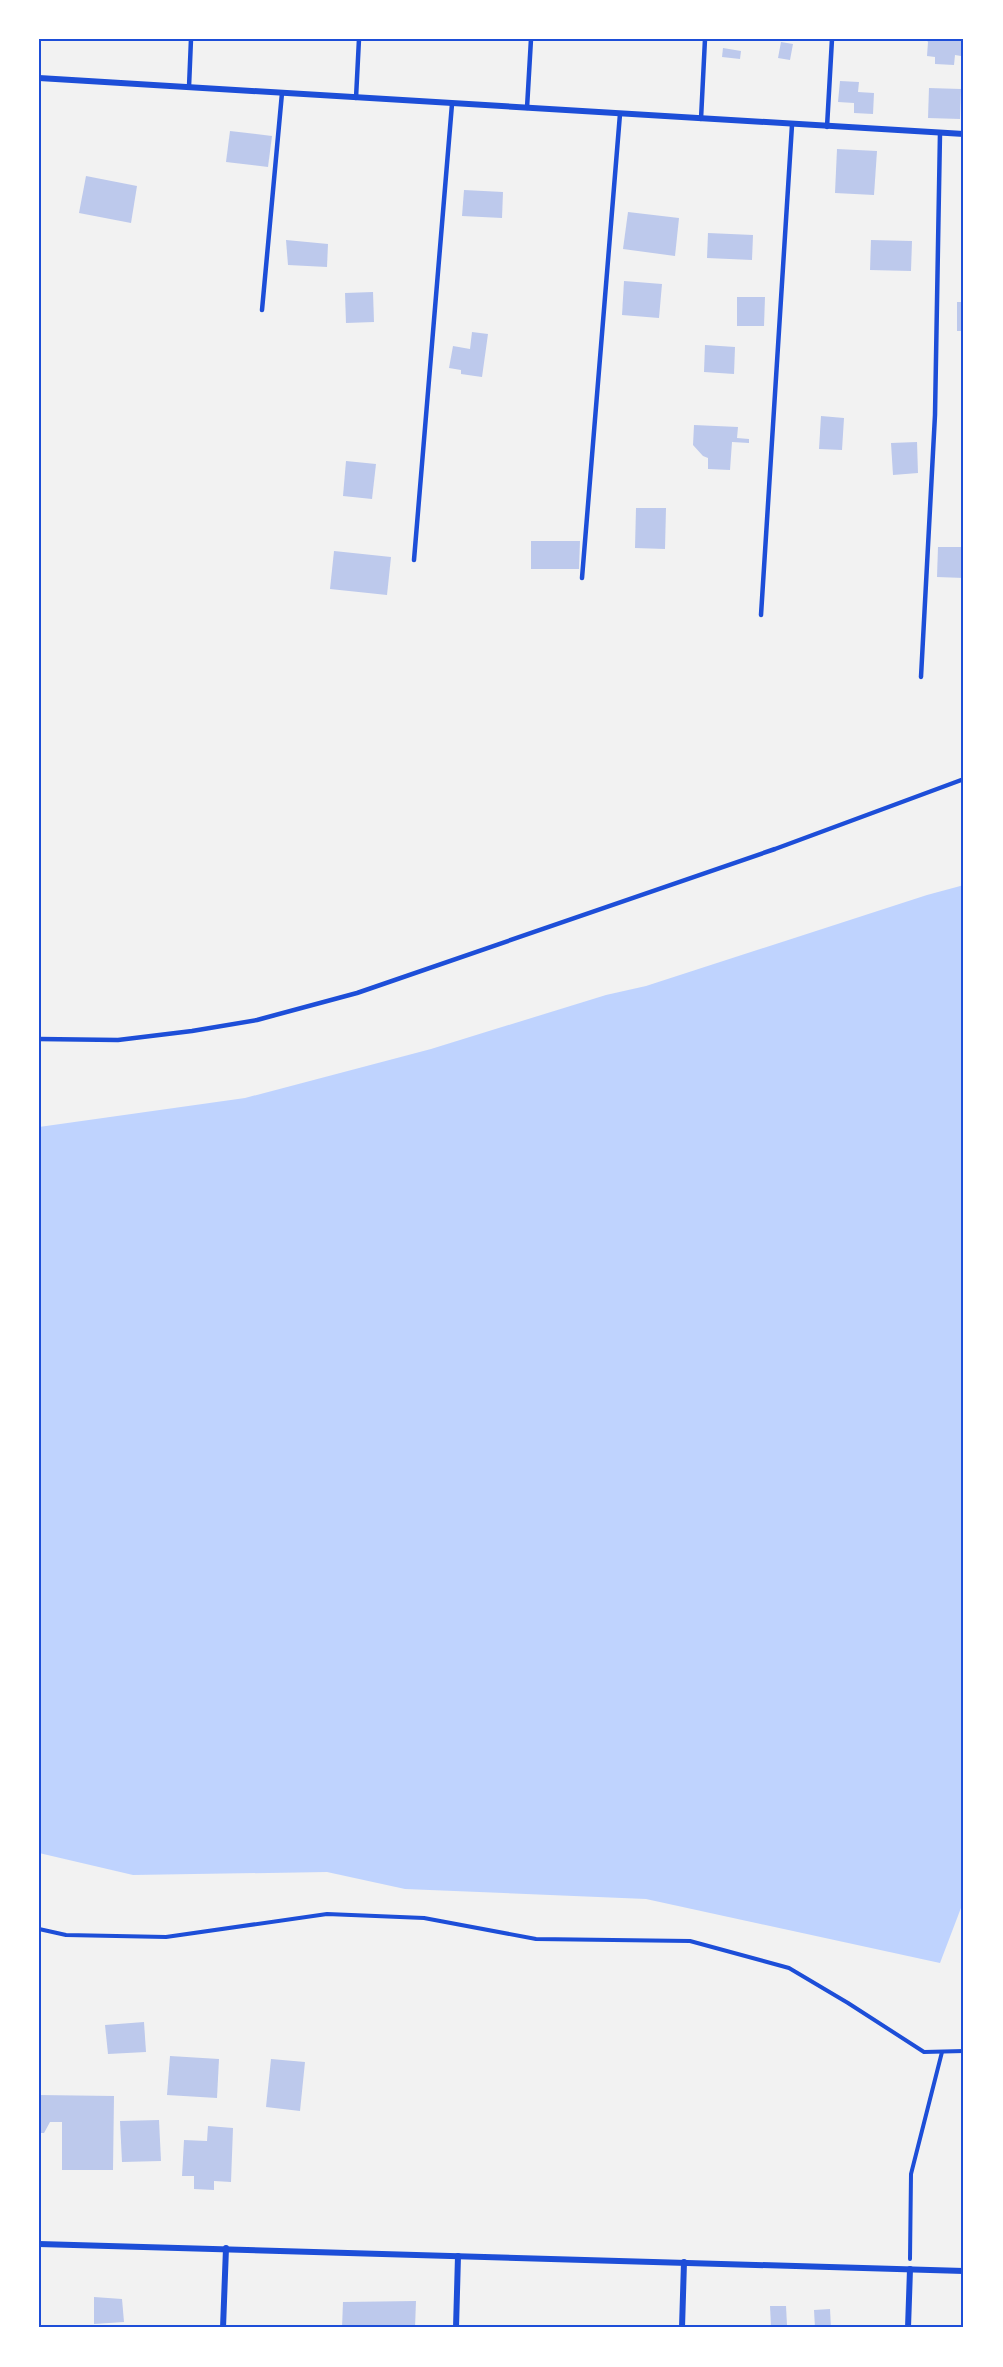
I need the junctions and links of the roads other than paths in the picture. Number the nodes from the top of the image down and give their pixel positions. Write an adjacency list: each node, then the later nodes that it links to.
1 (191, 39): 7 (lane)
2 (359, 39): 9 (lane)
3 (531, 39): 11 (lane)
4 (705, 39): 13 (lane)
5 (832, 39): 15 (lane)
6 (39, 78): 7 (street)
7 (189, 87): 8 (street)
8 (282, 93): 9 (street); 18 (lane)
9 (357, 98): 10 (street)
10 (452, 104): 11 (street); 19 (lane)
11 (527, 108): 12 (street)
12 (620, 114): 13 (street); 20 (lane)
13 (701, 119): 14 (street)
14 (792, 125): 15 (street); 21 (lane)
15 (828, 127): 16 (street)
16 (940, 133): 17 (street); 22 (lane)
17 (964, 134)
18 (262, 310)
19 (414, 560)
20 (582, 578)
21 (761, 615)
22 (921, 677)
23 (964, 780): 24 (lane)
24 (39, 1039)
25 (39, 2244): 26 (street)
26 (226, 2248): 27 (street); 31 (street)
27 (458, 2256): 28 (street); 32 (street)
28 (684, 2262): 29 (street); 33 (street)
29 (910, 2269): 30 (street); 34 (street)
30 (964, 2271)
31 (223, 2328)
32 (456, 2328)
33 (682, 2328)
34 (908, 2328)

